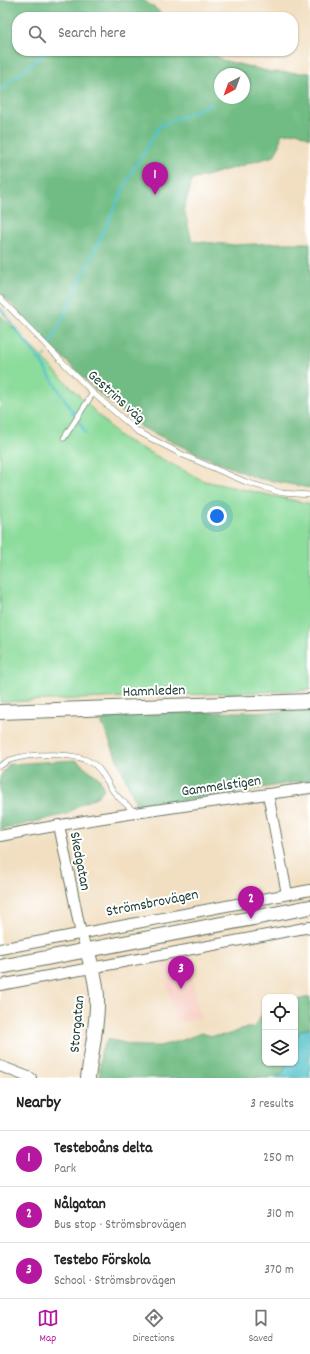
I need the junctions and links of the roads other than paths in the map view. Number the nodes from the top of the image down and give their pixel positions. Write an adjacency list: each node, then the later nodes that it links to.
1 (0, 298): 2 (lane, Gestrins väg)
2 (93, 393): 3 (lane); 4 (lane, Gestrins väg)
3 (64, 438)
4 (310, 495)
5 (310, 702): 6 (street, Hamnleden)
6 (0, 712)
7 (0, 766): 10 (lane)
8 (310, 788): 9 (street, Gammelstigen)
9 (268, 794): 10 (street, Gammelstigen); 14 (street)
10 (135, 812): 11 (street, Gammelstigen)
11 (59, 825): 12 (street, Gammelstigen); 17 (street, Skedgatan)
12 (0, 836)
13 (310, 890): 14 (street, Strömsbrovägen)
14 (287, 894): 17 (street, Strömsbrovägen)
15 (310, 907): 19 (street)
16 (310, 927): 21 (street)
17 (81, 934): 18 (street, Strömsbrovägen); 19 (street, Skedgatan)
18 (0, 949)
19 (87, 951): 20 (street); 21 (street, Storgatan)
20 (0, 967)
21 (92, 968): 22 (street); 25 (street, Storgatan)
22 (0, 985)
23 (0, 1066): 24 (street)
24 (31, 1078)
25 (88, 1078)

